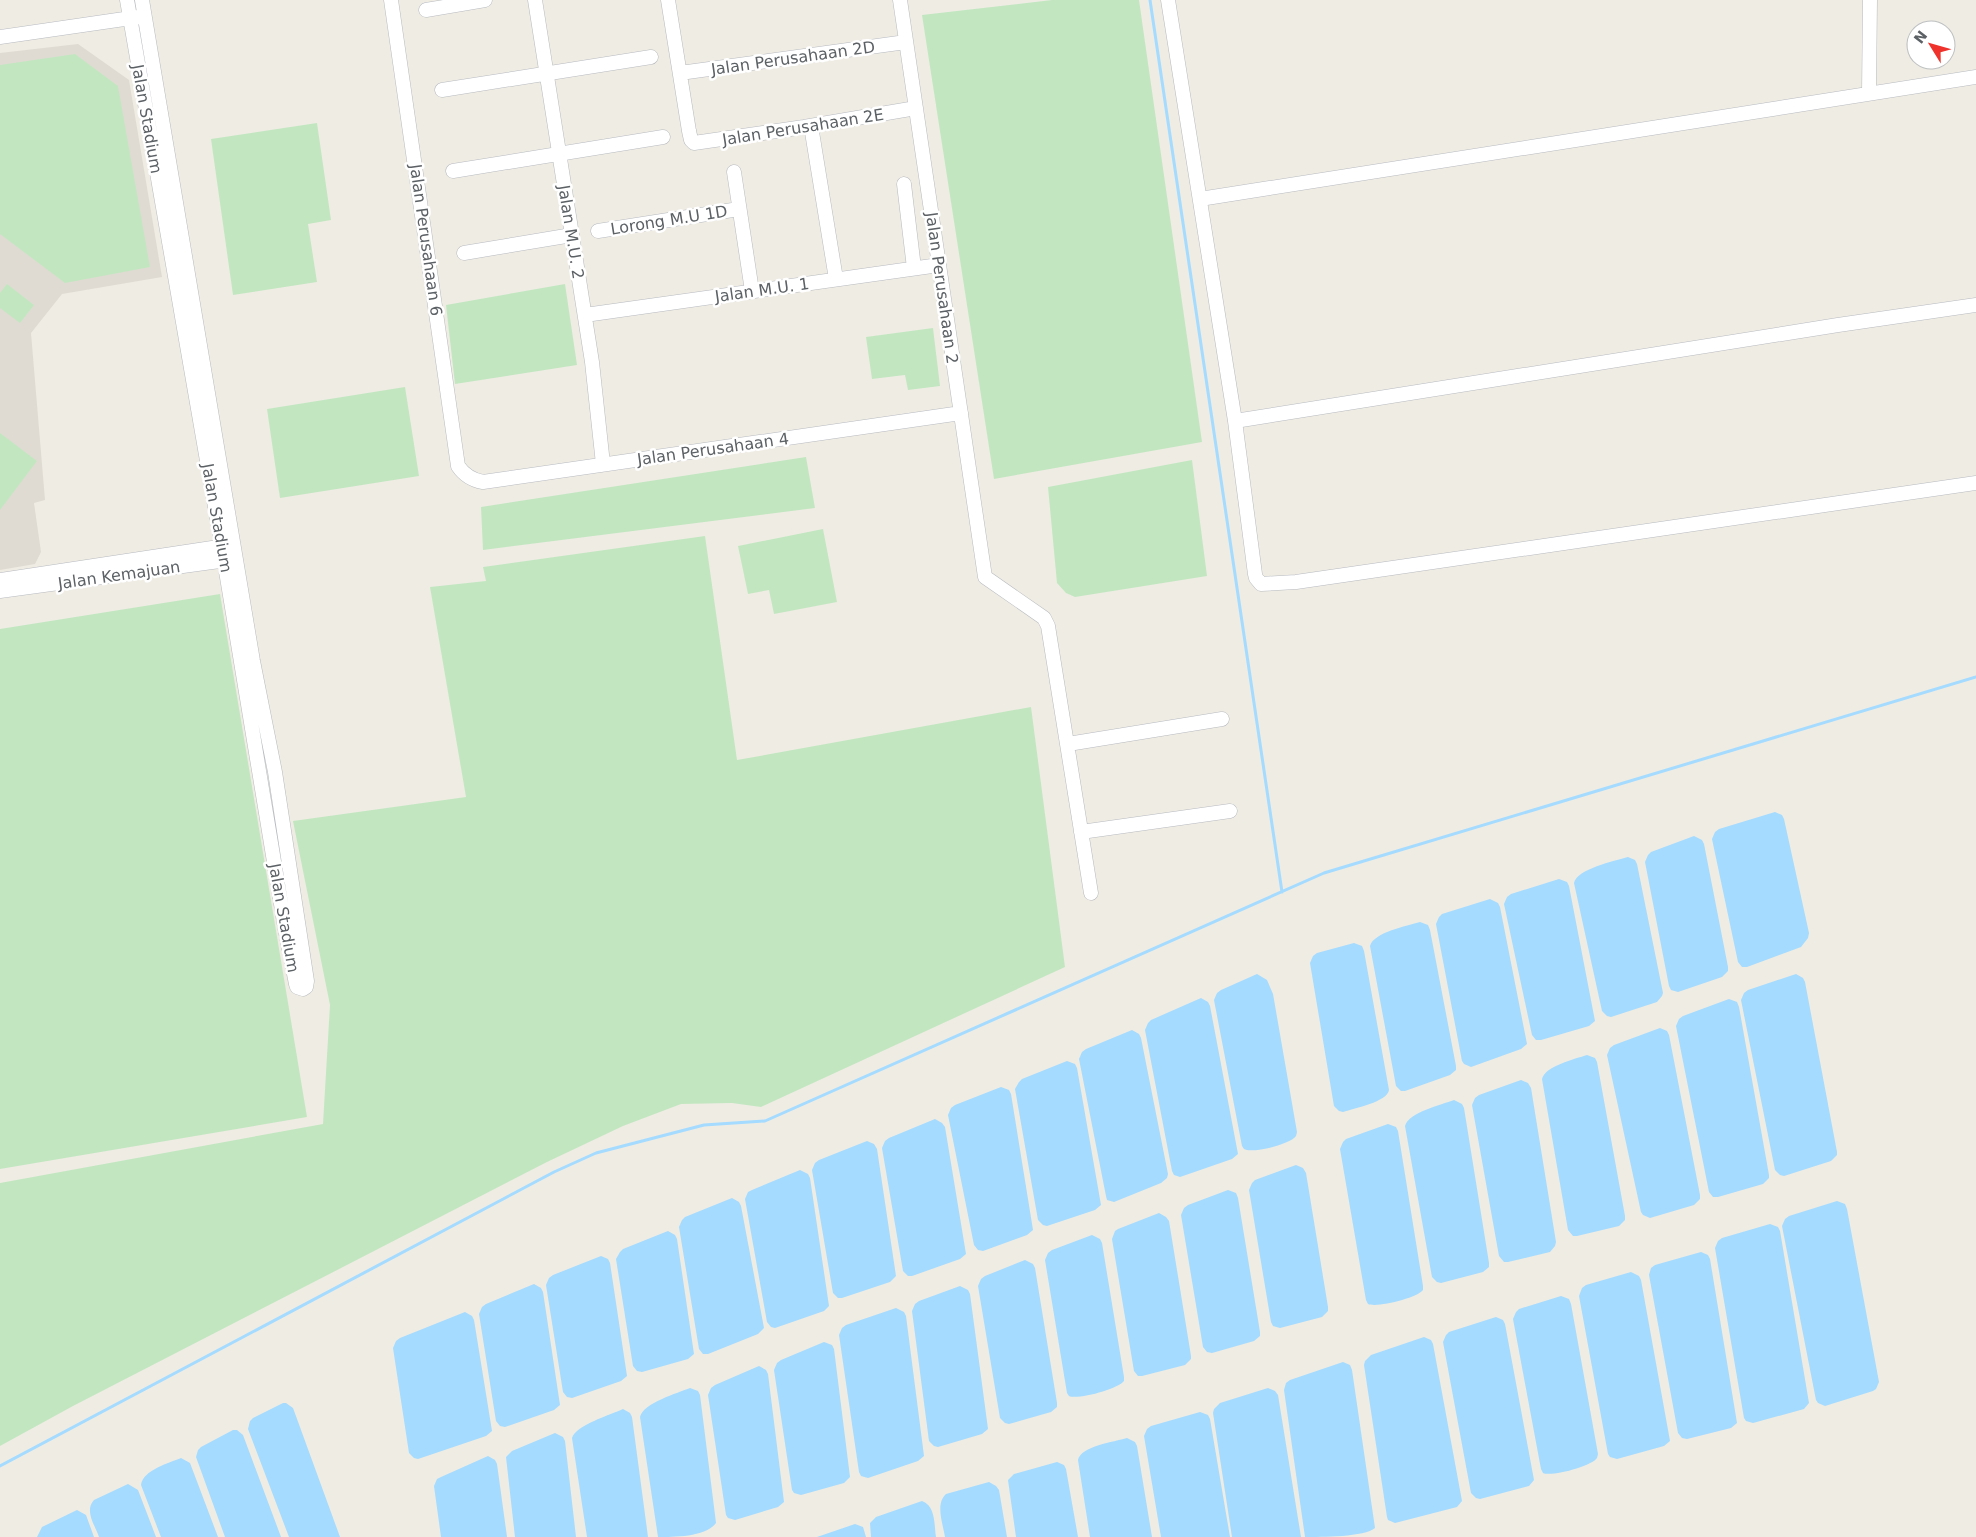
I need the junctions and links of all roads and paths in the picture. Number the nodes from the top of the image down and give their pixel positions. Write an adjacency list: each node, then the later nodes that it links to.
1 (127, 0): 12 (street, Jalan Stadium)
2 (142, 0): 11 (street, Jalan Stadium)
3 (391, 0): 42 (street, Jalan Perusahaan 6)
4 (482, 0): 10 (street)
5 (535, 0): 16 (street, Jalan M.U. 2)
6 (668, 0): 17 (street)
7 (900, 0): 14 (street, Jalan Perusahaan 2)
8 (1168, 0): 28 (street)
9 (1870, 0): 20 (street)
10 (426, 10)
11 (144, 16): 12 (street); 44 (street, Jalan Stadium)
12 (130, 18): 13 (street); 44 (street, Jalan Stadium)
13 (0, 37)
14 (906, 42): 17 (street, Jalan Perusahaan 2D); 21 (street, Jalan Perusahaan 2)
15 (651, 57): 16 (street)
16 (546, 73): 19 (street); 24 (street, Jalan M.U. 2)
17 (680, 73): 22 (street, Jalan Perusahaan 2E)
18 (1976, 77): 20 (street)
19 (442, 90)
20 (1869, 93): 28 (street)
21 (916, 108): 22 (street, Jalan Perusahaan 2E); 33 (street, Jalan Perusahaan 2)
22 (811, 126): 35 (street)
23 (663, 137): 24 (street)
24 (559, 154): 25 (street); 31 (street, Jalan M.U. 2)
25 (453, 171)
26 (734, 172): 29 (street)
27 (904, 184): 34 (street)
28 (1200, 199): 40 (street)
29 (740, 208): 30 (street, Lorong M.U 1D); 36 (street)
30 (598, 231)
31 (572, 235): 32 (street); 38 (street, Jalan M.U. 2)
32 (464, 253)
33 (939, 265): 34 (street, Jalan M.U. 1); 39 (street, Jalan Perusahaan 2)
34 (914, 268): 35 (street, Jalan M.U. 1)
35 (836, 279): 36 (street, Jalan M.U. 1)
36 (752, 292): 38 (street, Jalan M.U. 1)
37 (1976, 305): 40 (street)
38 (584, 316): 41 (street, Jalan M.U. 2)
39 (961, 413): 41 (street, Jalan Perusahaan 4); 48 (street, Jalan Perusahaan 2)
40 (1235, 421): 43 (street)
41 (603, 464): 42 (street, Jalan Perusahaan 4)
42 (467, 476)
43 (1976, 483)
44 (230, 553): 44 (street, Jalan Stadium); 45 (street, Jalan Kemajuan); 46 (street, Jalan Kemajuan)
45 (0, 580)
46 (0, 592)
47 (1222, 719): 48 (street)
48 (1068, 744): 50 (street)
49 (1230, 811): 50 (street)
50 (1081, 832): 51 (street)
51 (1091, 894)

